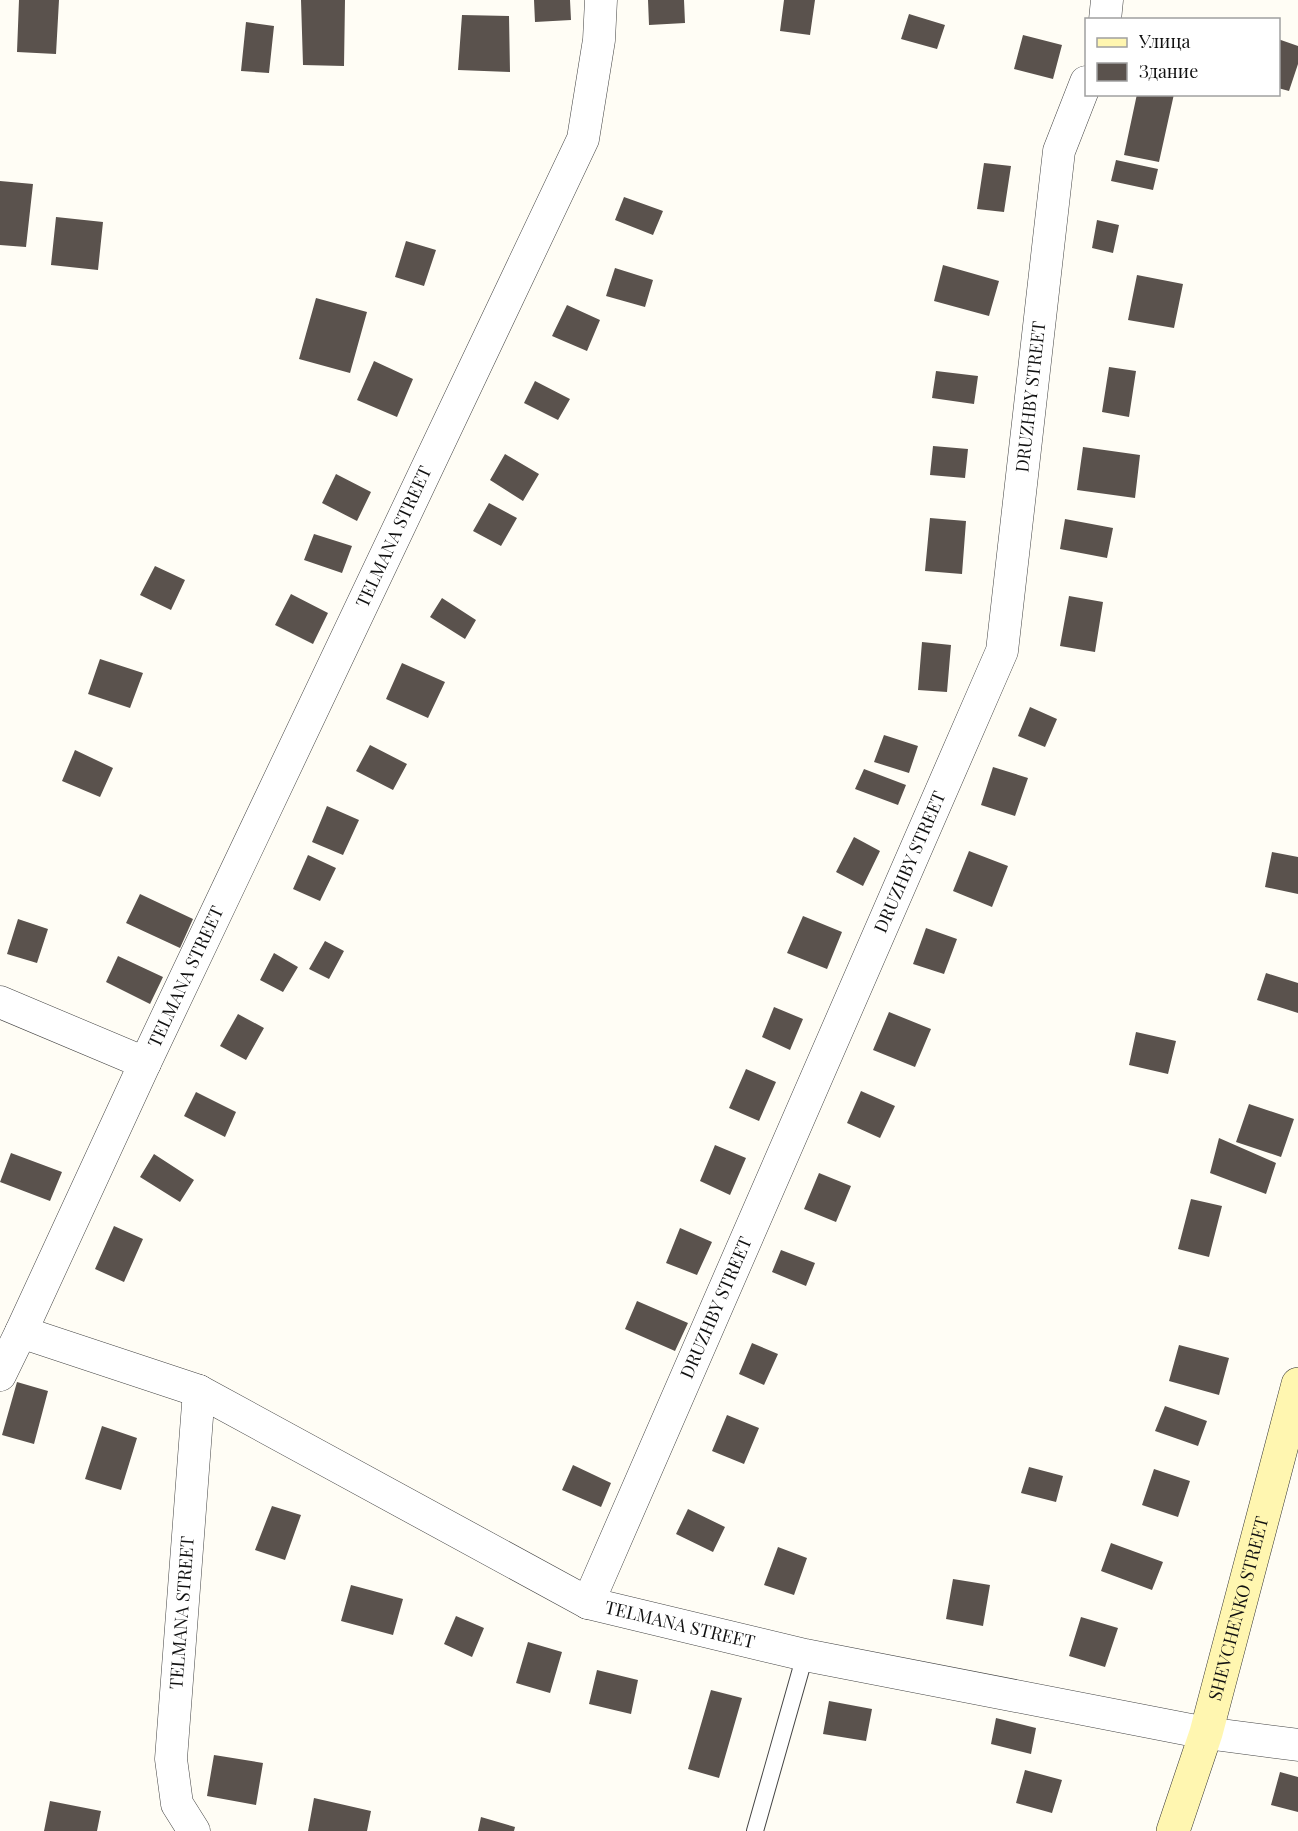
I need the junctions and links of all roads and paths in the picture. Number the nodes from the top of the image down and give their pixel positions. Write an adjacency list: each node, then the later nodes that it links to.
1 (601, 0): 6 (street, TELMANA STREET)
2 (1107, 0): 3 (street)
3 (1104, 18)
4 (1085, 85): 11 (street, DRUZHBY STREET)
5 (0, 1002): 6 (street, TELMANA STREET)
6 (145, 1063): 7 (street, TELMANA STREET)
7 (21, 1332): 8 (street, TELMANA STREET); 10 (street, TELMANA STREET)
8 (0, 1375)
9 (1298, 1384): 13 (main road, SHEVCHENKO STREET)
10 (199, 1391): 11 (street, TELMANA STREET); 15 (street, TELMANA STREET)
11 (588, 1603): 12 (street, TELMANA STREET)
12 (806, 1655): 13 (street, TELMANA STREET); 16 (lane)
13 (1206, 1733): 14 (street, TELMANA STREET); 17 (main road, SHEVCHENKO STREET)
14 (1298, 1745)
15 (194, 1831)
16 (755, 1831)
17 (1173, 1831)

